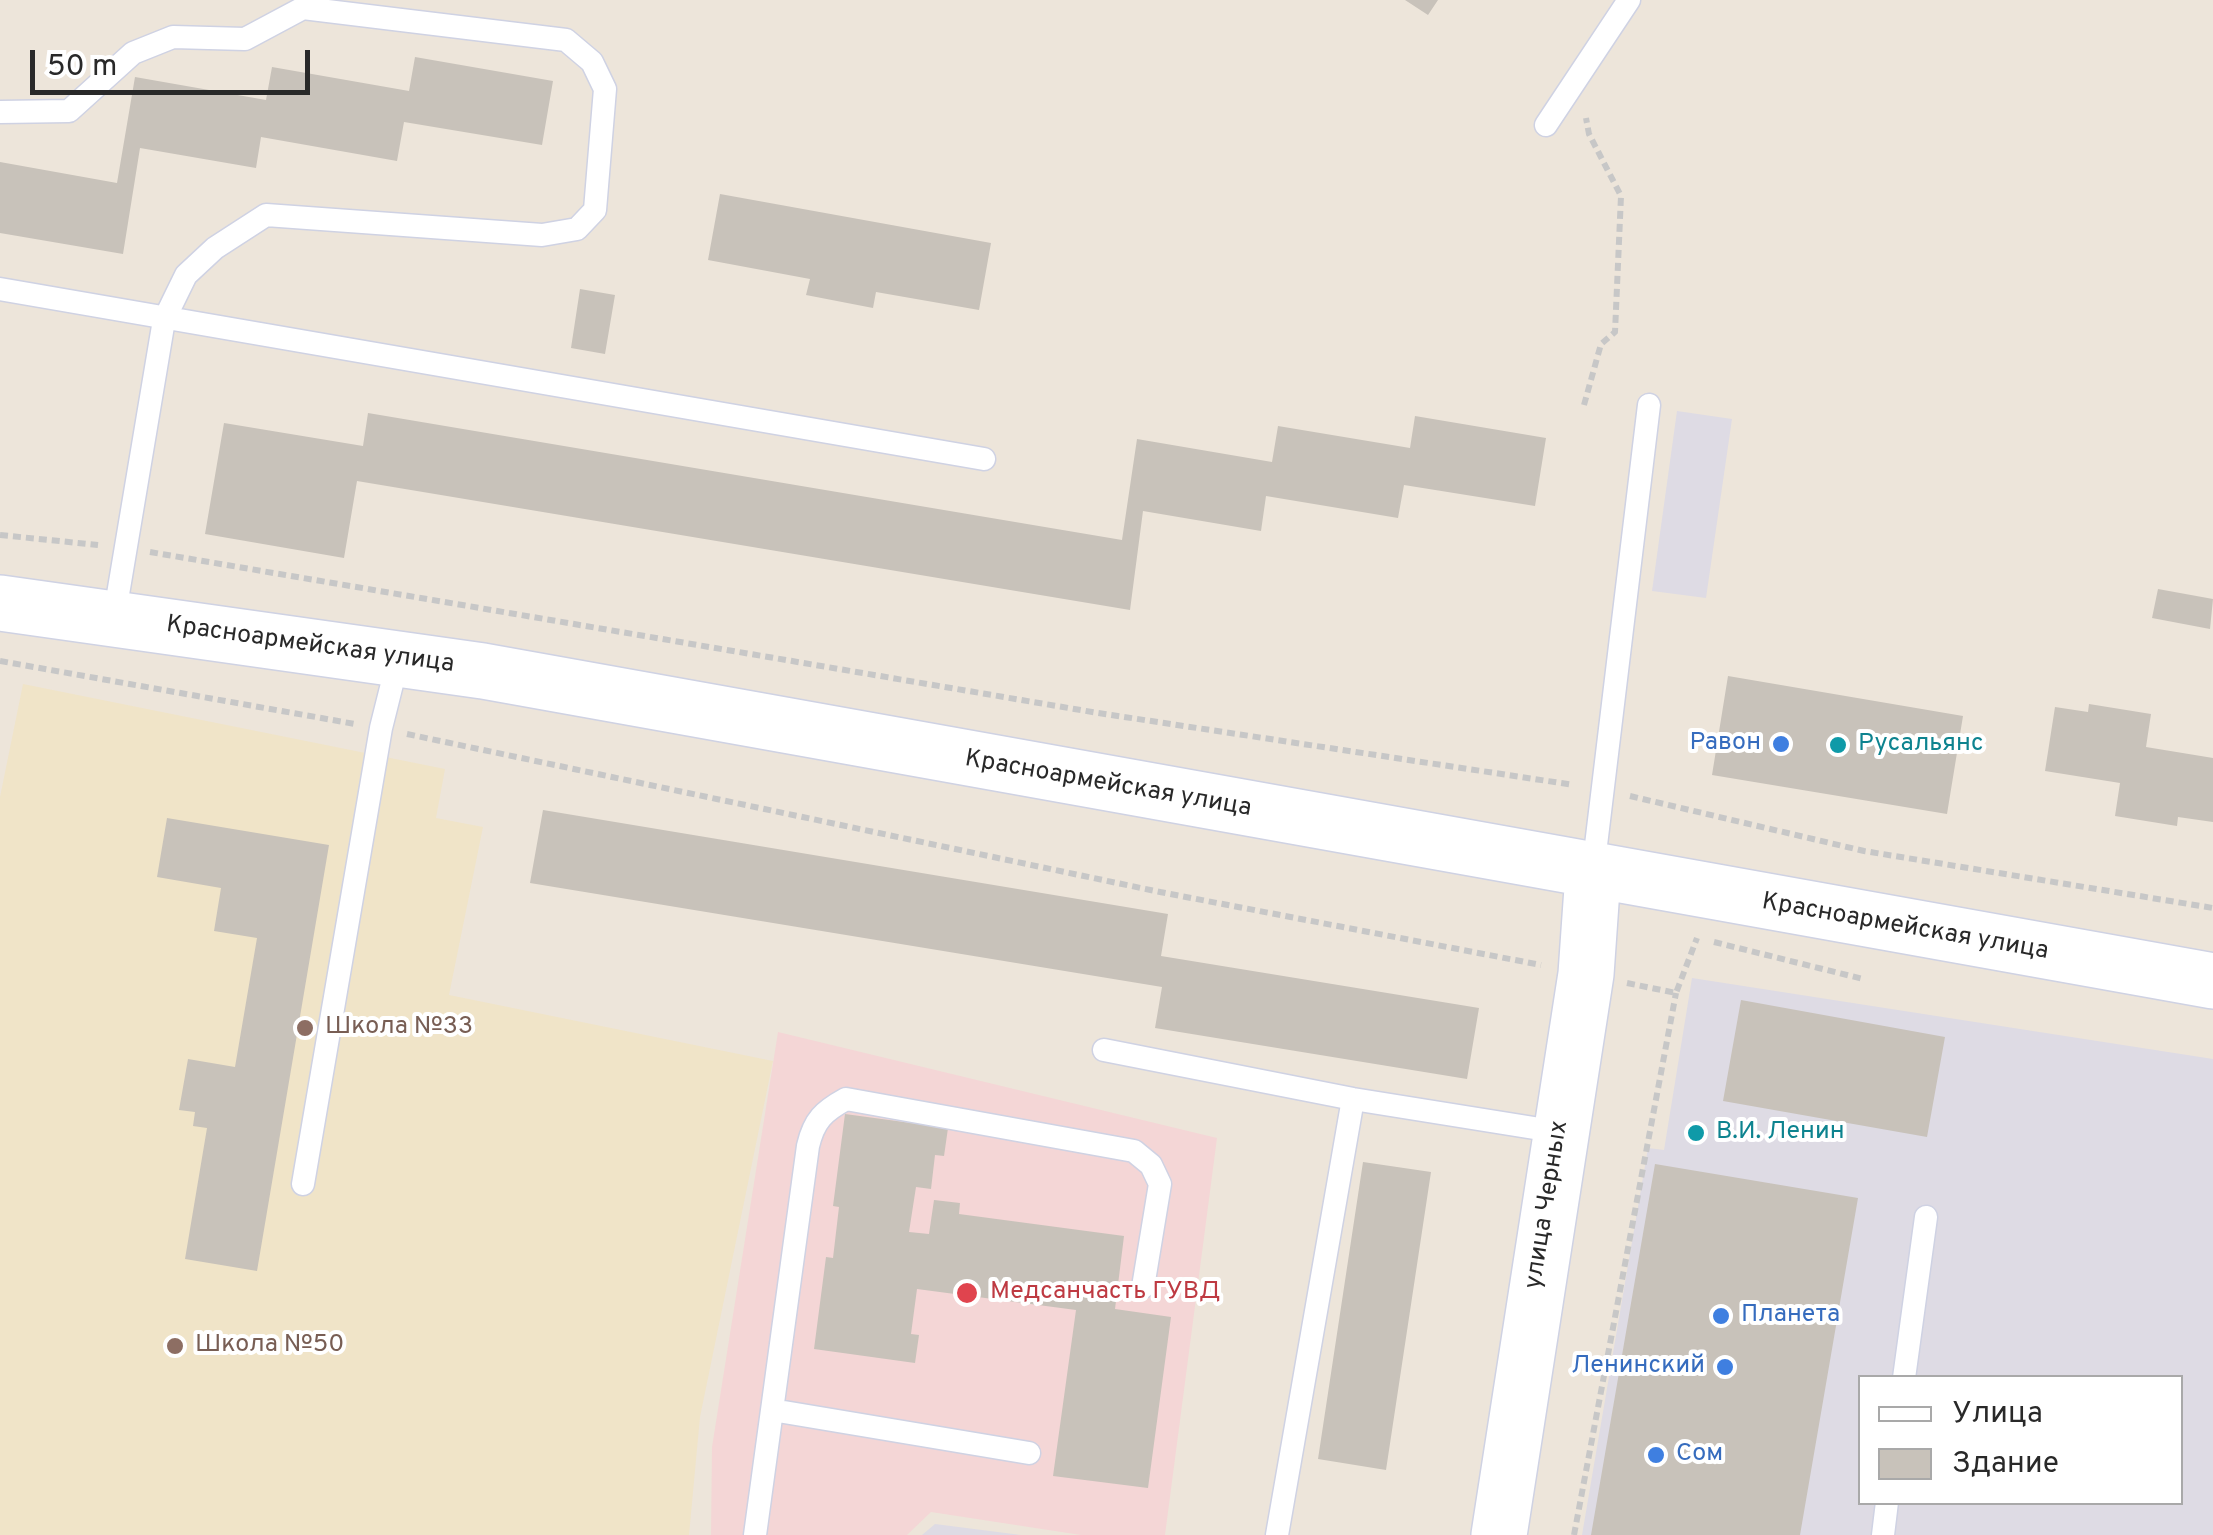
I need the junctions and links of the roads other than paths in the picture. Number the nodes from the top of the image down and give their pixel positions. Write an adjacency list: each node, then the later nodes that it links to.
1 (1628, 0): 3 (lane)
2 (0, 112): 5 (lane)
3 (1546, 126)
4 (0, 289): 5 (lane)
5 (164, 320): 7 (lane); 9 (lane)
6 (1648, 405): 11 (lane)
7 (984, 459)
8 (0, 603): 9 (street, Красноармейская улица)
9 (114, 618): 10 (street, Красноармейская улица)
10 (398, 660): 11 (street, Красноармейская улица); 16 (lane)
11 (1593, 874): 12 (street, Красноармейская улица); 15 (street, улица Черных)
12 (2213, 982)
13 (1104, 1050): 14 (lane)
14 (1353, 1099): 15 (lane); 24 (lane)
15 (1559, 1132): 25 (street, улица Черных)
16 (303, 1184)
17 (1926, 1217): 19 (lane)
18 (1143, 1287): 20 (lane)
19 (1904, 1375)
20 (772, 1410): 21 (lane); 23 (lane)
21 (1029, 1453)
22 (1887, 1505): 26 (lane)
23 (755, 1535)
24 (1278, 1535)
25 (1499, 1535)
26 (1882, 1535)

